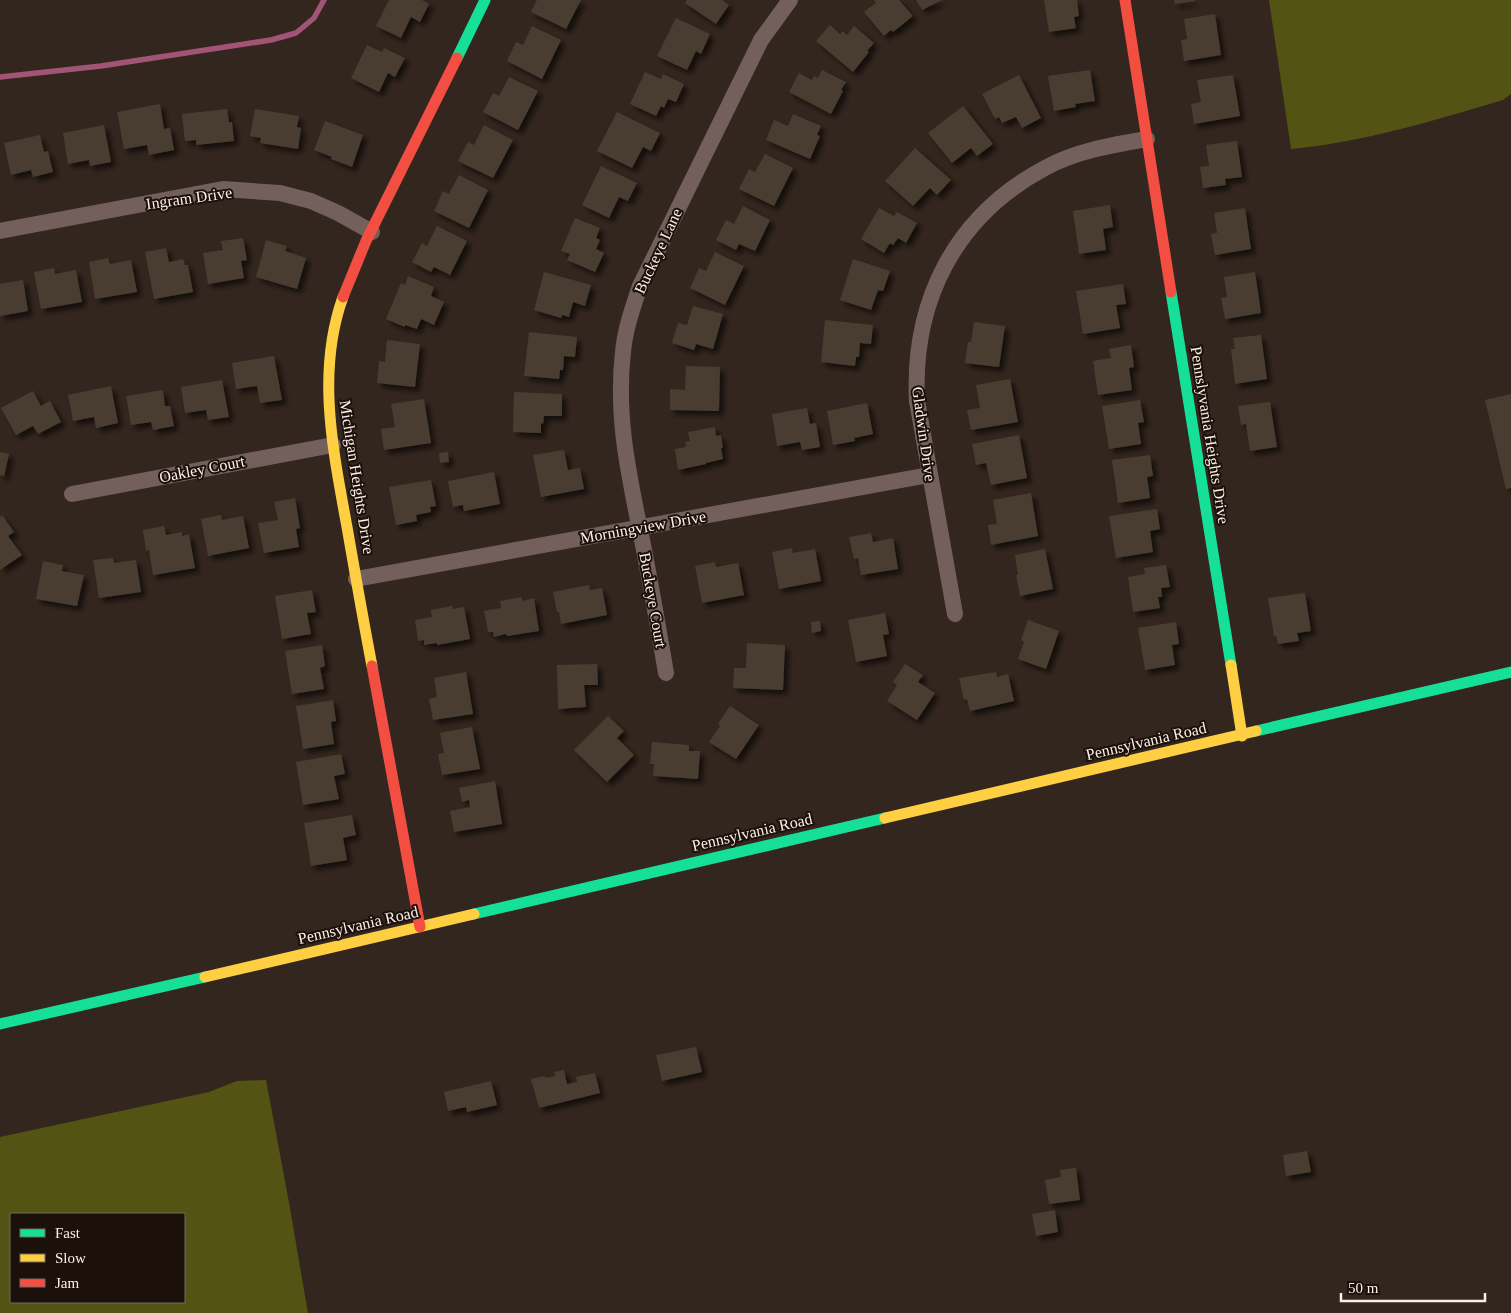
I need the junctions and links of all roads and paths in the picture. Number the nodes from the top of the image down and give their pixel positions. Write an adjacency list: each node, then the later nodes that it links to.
1 (485, 0): 6 (street, Michigan Heights Drive)
2 (790, 0): 10 (street, Buckeye Lane)
3 (1125, 0): 4 (street, Pennslyvania Heights Drive)
4 (1147, 139): 8 (street, Gladwin Drive); 15 (street, Pennslyvania Heights Drive)
5 (0, 230): 6 (street, Ingram Drive)
6 (372, 232): 7 (street, Michigan Heights Drive)
7 (333, 445): 9 (street, Oakley Court); 11 (street, Michigan Heights Drive)
8 (929, 475): 10 (street, Morningview Drive); 12 (street, Gladwin Drive)
9 (72, 494)
10 (639, 528): 11 (street, Morningview Drive); 14 (street, Buckeye Court)
11 (356, 579): 16 (street, Michigan Heights Drive)
12 (955, 614)
13 (1511, 672): 15 (street, Pennsylvania Road)
14 (666, 673)
15 (1242, 736): 16 (street, Pennsylvania Road)
16 (420, 927): 17 (street, Pennsylvania Road)
17 (0, 1024)

